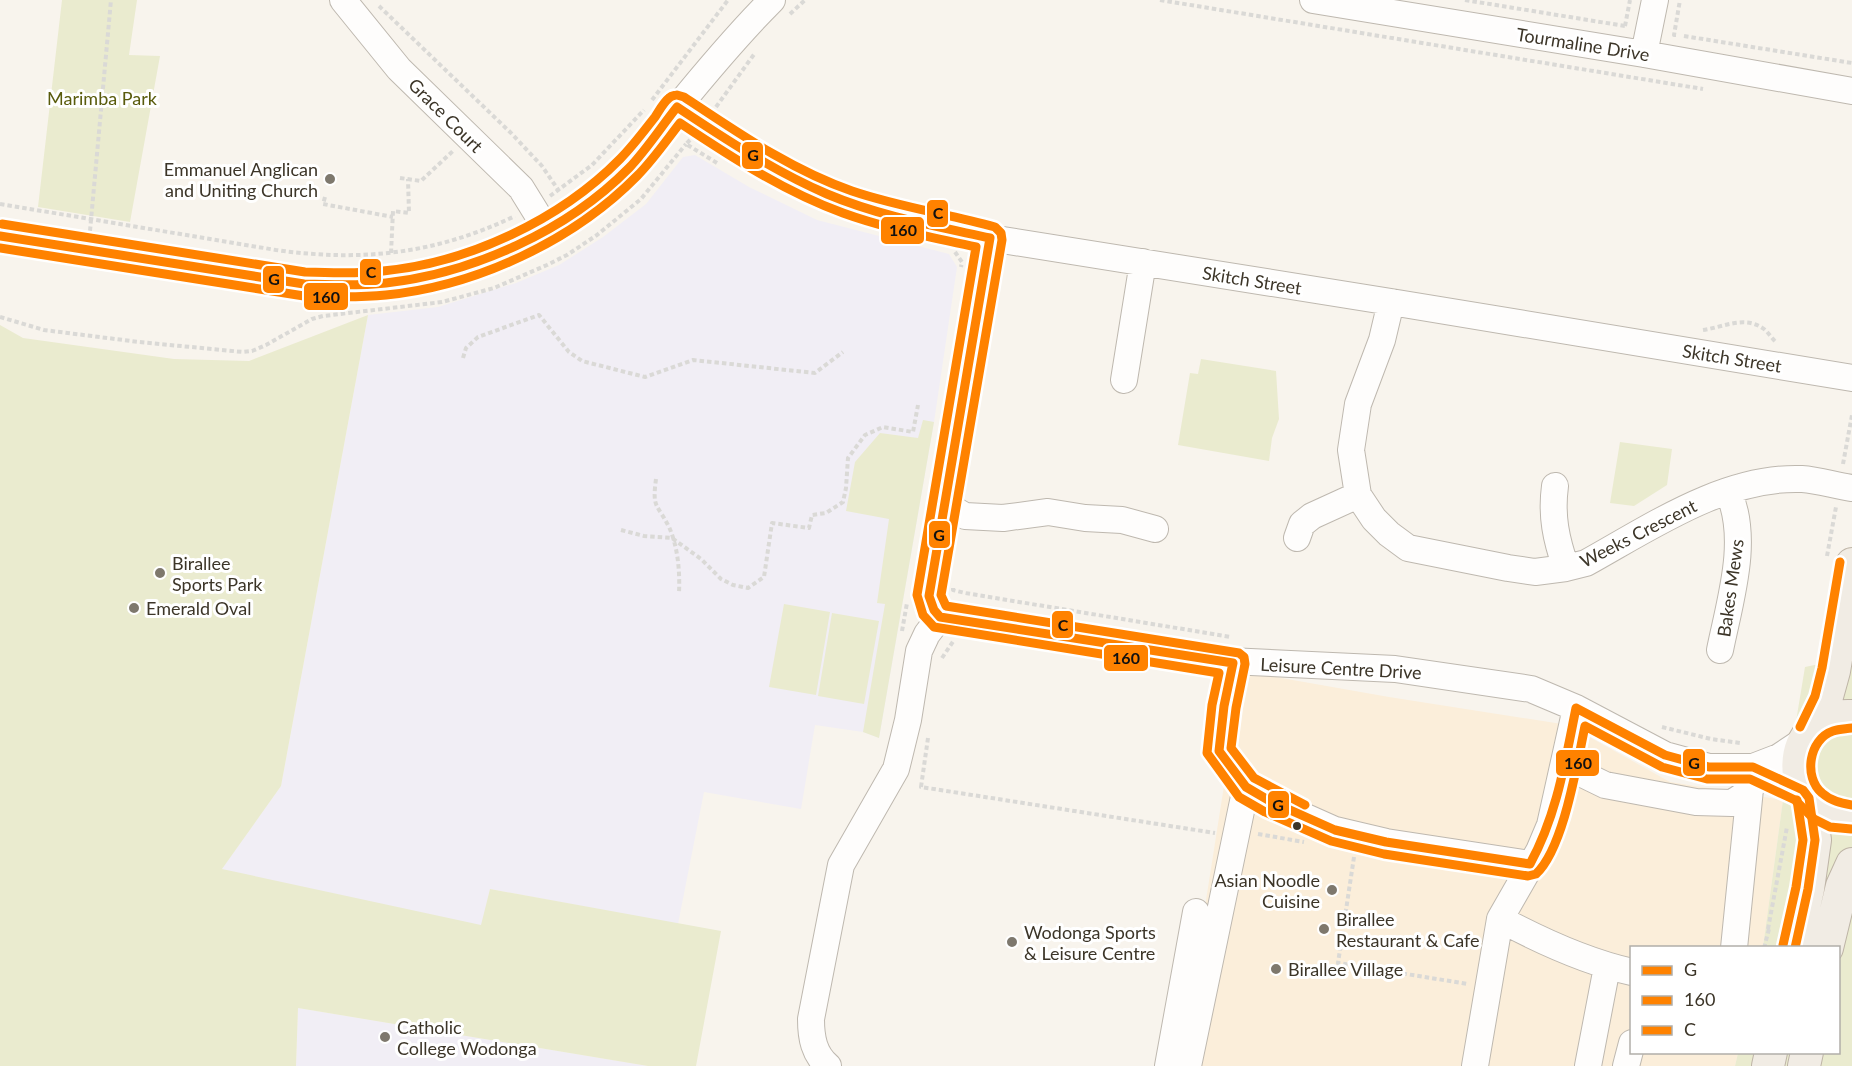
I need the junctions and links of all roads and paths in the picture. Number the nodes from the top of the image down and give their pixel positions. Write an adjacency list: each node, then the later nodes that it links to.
1 (111, 0): 32 (path)
2 (344, 0): 23 (street, Grace Court)
3 (372, 0): 21 (path)
4 (728, 0): 18 (path)
5 (805, 0): 11 (path)
6 (1160, 0): 16 (path)
7 (1313, 0): 14 (street, Tourmaline Drive)
8 (1465, 0): 12 (path)
9 (1655, 0): 14 (street)
10 (1680, 0): 15 (path)
11 (778, 11): 19 (street)
12 (1625, 26)
13 (760, 47): 22 (path)
14 (1644, 54): 17 (street, Tourmaline Drive)
15 (1852, 63)
16 (1711, 91)
17 (1852, 91)
18 (651, 101)
19 (677, 107): 22 (street, Skitch Street); 33 (street)
20 (645, 110): 27 (path)
21 (491, 114): 23 (path); 27 (path)
22 (712, 119): 24 (path); 35 (street, Skitch Street)
23 (468, 136): 26 (path); 30 (street, Grace Court)
24 (724, 166)
25 (400, 178): 26 (path)
26 (408, 179): 31 (path)
27 (559, 191): 30 (path)
28 (325, 196): 31 (path)
29 (0, 204): 32 (path)
30 (532, 207): 33 (street, Grace Court); 38 (path)
31 (393, 217): 38 (path)
32 (91, 219): 36 (path); 38 (path)
33 (547, 230): 36 (street)
34 (0, 236): 36 (street)
35 (990, 238): 39 (street, Skitch Street); 54 (street)
36 (88, 249)
37 (945, 250): 40 (path)
38 (391, 253)
39 (1143, 262): 41 (street, Skitch Street); 47 (street)
40 (960, 274)
41 (1391, 302): 46 (street, Skitch Street); 53 (street, Weeks Crescent)
42 (1696, 330): 43 (path)
43 (1786, 346)
44 (843, 352): 45 (path)
45 (463, 358)
46 (1852, 378)
47 (1124, 380)
48 (918, 405): 57 (path)
49 (656, 479): 57 (path)
50 (1555, 486): 60 (street)
51 (1852, 488): 52 (street, Weeks Crescent)
52 (1728, 491): 60 (street, Weeks Crescent); 65 (street, Bakes Mews)
53 (1358, 495): 58 (street); 60 (street, Weeks Crescent)
54 (946, 505): 55 (street); 63 (street)
55 (1155, 529)
56 (621, 530): 57 (path)
57 (672, 538): 61 (path)
58 (1297, 538)
59 (1852, 564): 71 (main road)
60 (1566, 568)
61 (679, 593)
62 (965, 593): 63 (path)
63 (934, 608): 64 (path); 66 (street, Leisure Centre Drive); 67 (path); 73 (street)
64 (902, 632)
65 (1720, 650)
66 (1233, 663): 68 (street, Leisure Centre Drive); 76 (street)
67 (936, 666)
68 (1576, 708): 72 (street); 75 (street, Leisure Centre Drive)
69 (1852, 716): 71 (main road)
70 (928, 735): 74 (path)
71 (1808, 735): 75 (street, Leisure Centre Drive); 77 (main road)
72 (1564, 765): 75 (street); 82 (street)
73 (896, 769): 74 (path); 93 (street)
74 (923, 776): 79 (path)
75 (1751, 779): 77 (street, Leisure Centre Drive); 86 (street)
76 (1246, 786): 79 (street); 82 (street)
77 (1806, 794): 78 (main road); 87 (main road)
78 (1852, 817)
79 (1229, 832): 80 (path); 95 (street)
80 (1308, 842)
81 (1355, 850): 89 (path)
82 (1530, 864): 85 (street)
83 (1852, 864): 88 (main road)
84 (1196, 912): 94 (street)
85 (1500, 919): 90 (street); 96 (street)
86 (1734, 946)
87 (1795, 946)
88 (1827, 946)
89 (1366, 967)
90 (1607, 967): 91 (street); 97 (street)
91 (1630, 972)
92 (1630, 1051): 98 (street)
93 (828, 1066)
94 (1168, 1066)
95 (1188, 1066)
96 (1475, 1066)
97 (1588, 1066)
98 (1626, 1066)

